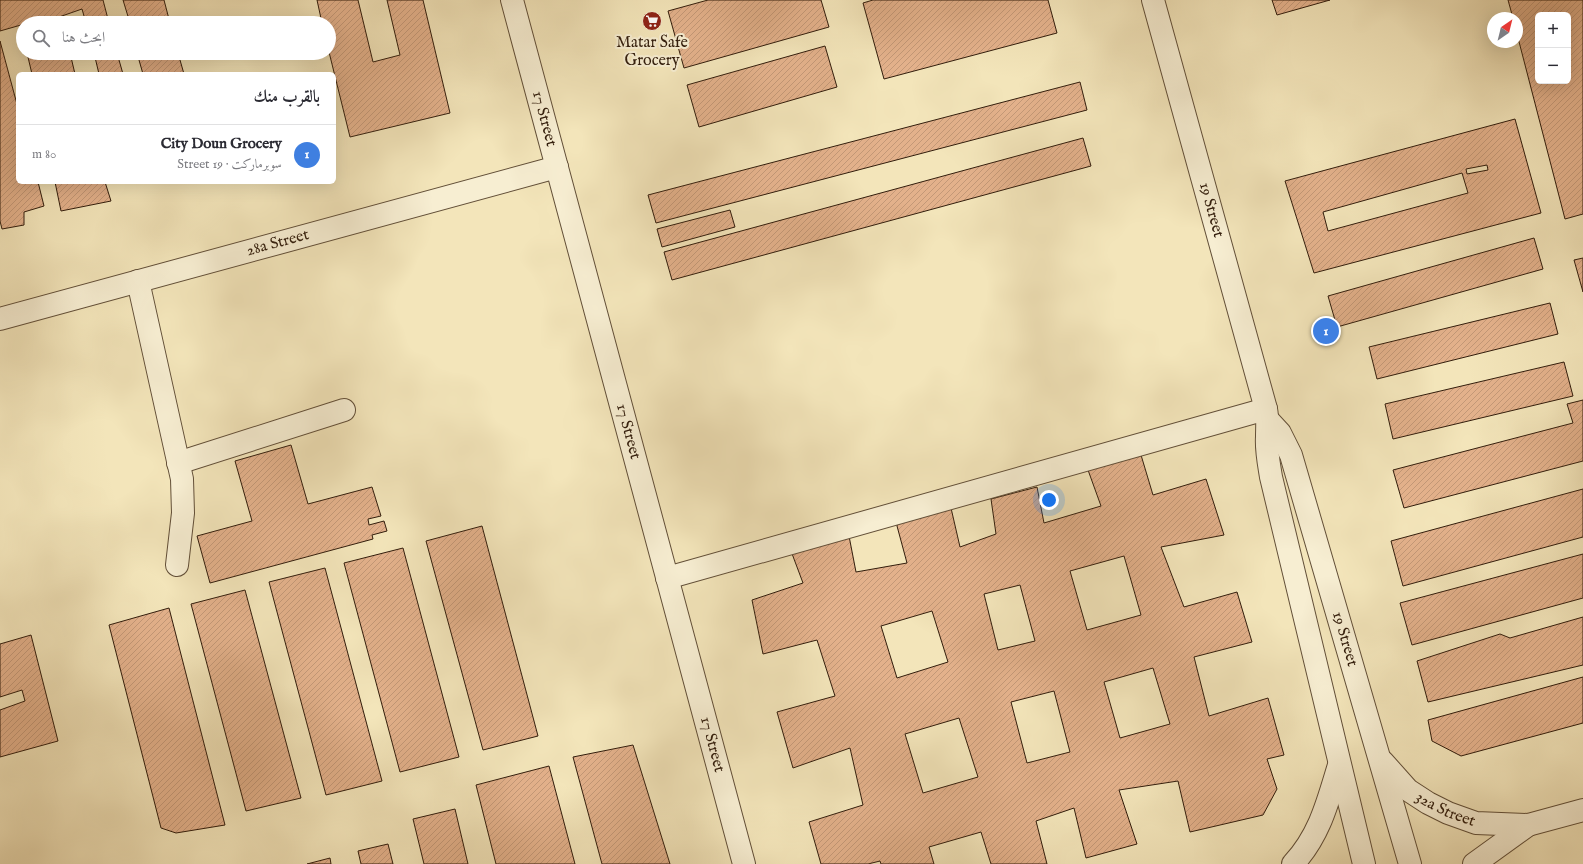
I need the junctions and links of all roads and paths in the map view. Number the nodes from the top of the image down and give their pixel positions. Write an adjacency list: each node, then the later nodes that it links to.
1 (512, 0): 3 (street, 17 Street)
2 (1153, 0): 7 (street, 19 Street)
3 (556, 167): 4 (street, 28a Street); 10 (street, 17 Street)
4 (138, 281): 5 (street, 28a Street); 8 (street)
5 (0, 319)
6 (344, 410): 8 (street)
7 (1267, 414): 10 (street); 11 (street, 19 Street); 12 (street, 19 Street)
8 (178, 463): 9 (street)
9 (177, 565)
10 (667, 578): 15 (street, 17 Street)
11 (1379, 758): 14 (street, 32a Street); 18 (street, 19 Street)
12 (1339, 763): 16 (street); 17 (street, 19 Street)
13 (1583, 810): 14 (street, 32a Street)
14 (1528, 825): 19 (street, 32a Street)
15 (744, 864)
16 (1293, 864)
17 (1364, 864)
18 (1410, 864)
19 (1474, 864)

